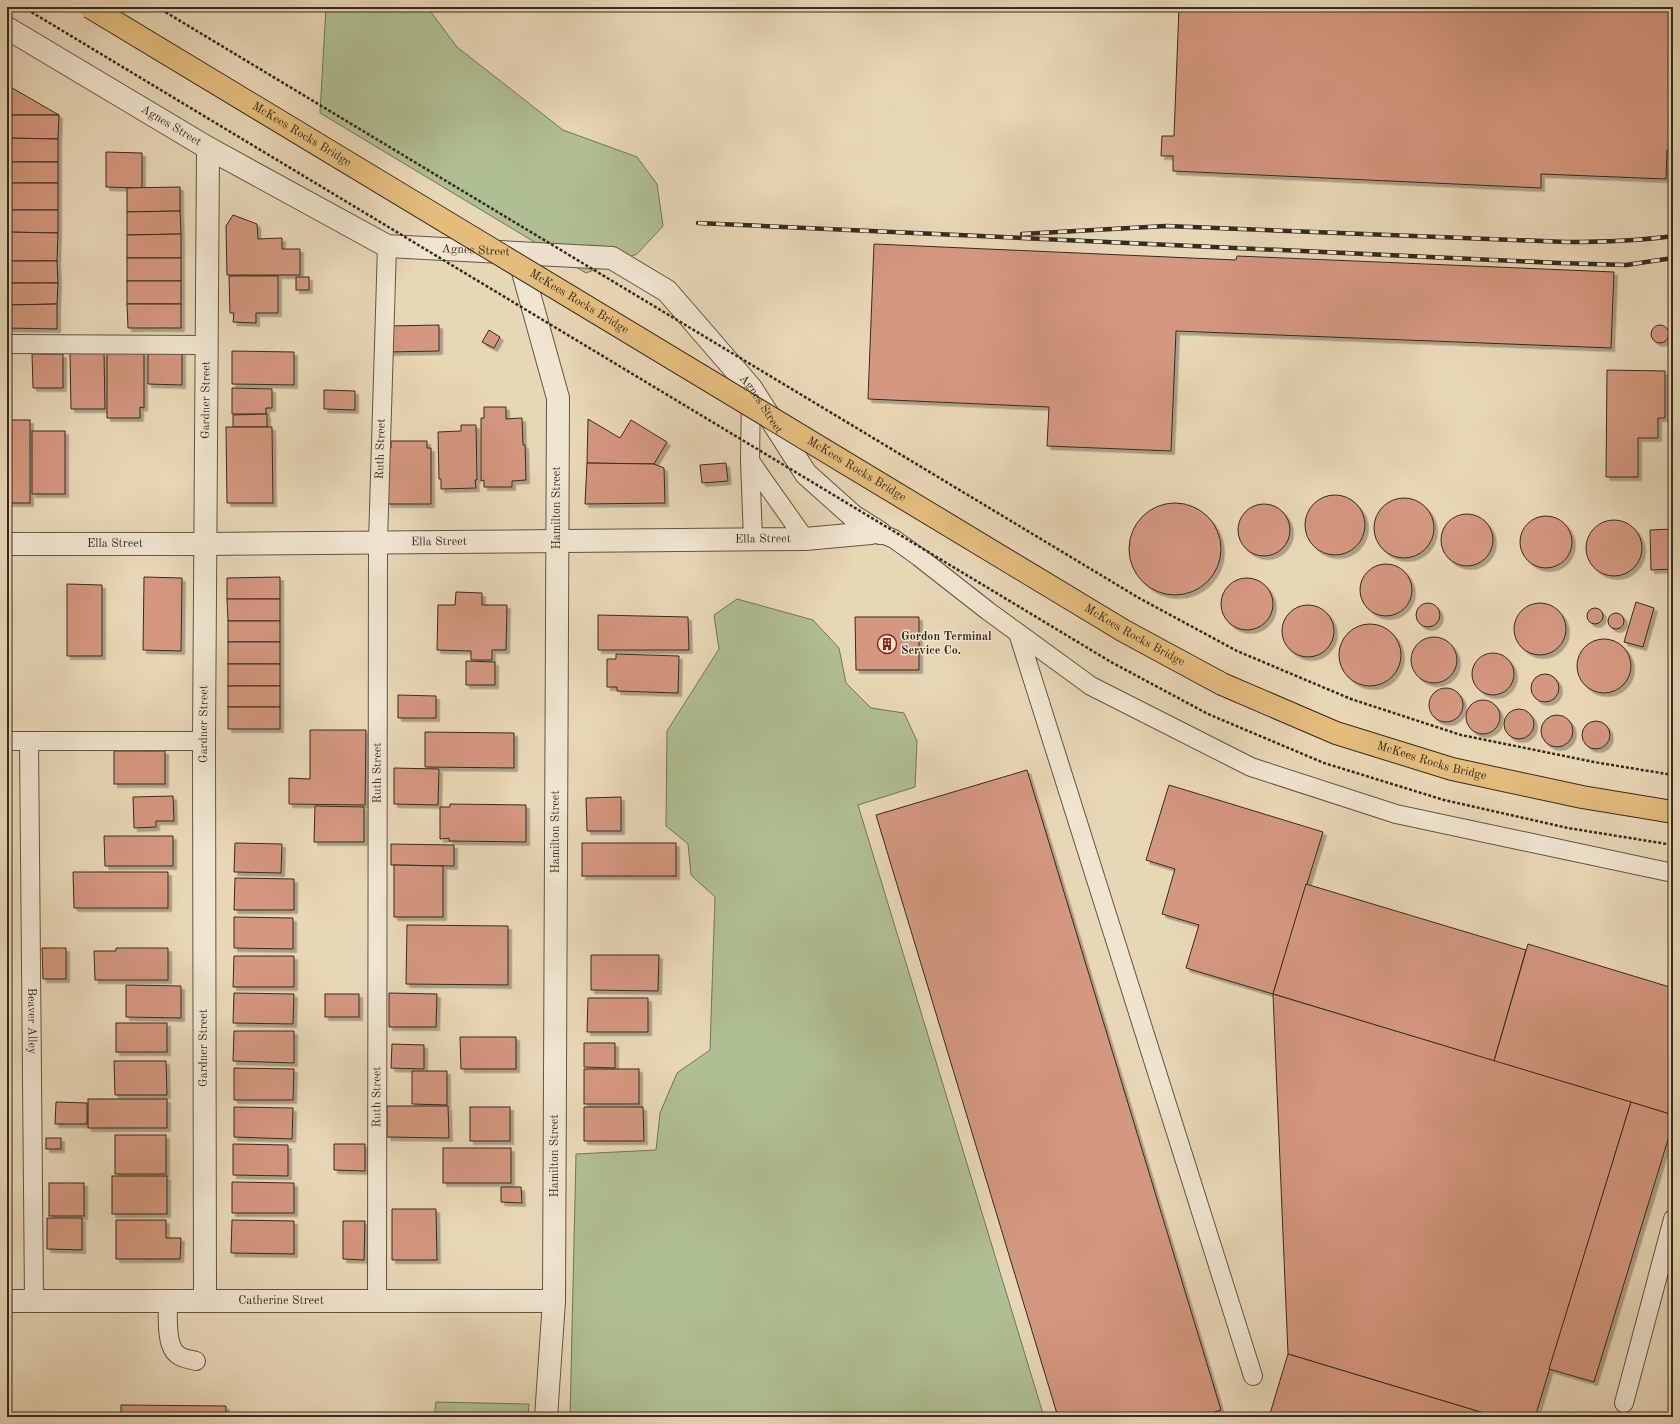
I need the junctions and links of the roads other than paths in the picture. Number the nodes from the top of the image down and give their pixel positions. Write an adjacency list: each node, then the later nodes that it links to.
1 (90, 7): 21 (main road, McKees Rocks Bridge, bridge)
2 (7, 28): 3 (street, Agnes Street)
3 (208, 148): 4 (street, Agnes Street); 7 (street, Gardner Street)
4 (387, 246): 5 (street, Agnes Street); 14 (lane, Ruth Street)
5 (518, 253): 8 (street, Agnes Street); 13 (street, Hamilton Street)
6 (7, 344): 7 (lane)
7 (206, 345): 16 (street, Gardner Street)
8 (751, 388): 9 (lane); 10 (street, Agnes Street)
9 (750, 461): 11 (lane); 12 (lane)
10 (876, 533): 12 (street, Ella Street); 17 (lane)
11 (753, 539): 12 (street, Ella Street); 13 (street, Ella Street)
12 (805, 539)
13 (557, 541): 14 (street, Ella Street); 29 (street, Hamilton Street)
14 (378, 542): 16 (street, Ella Street); 25 (lane, Ruth Street)
15 (7, 544): 16 (street, Ella Street)
16 (205, 544): 20 (street, Gardner Street)
17 (1018, 633): 22 (lane); 31 (lane)
18 (7, 741): 19 (lane)
19 (29, 741): 20 (lane); 27 (lane, Beaver Alley)
20 (204, 741): 24 (street, Gardner Street)
21 (1673, 812)
22 (1673, 873)
23 (1673, 1219): 32 (lane)
24 (205, 1300): 25 (street, Catherine Street); 28 (street, Catherine Street)
25 (377, 1300): 29 (street, Catherine Street)
26 (7, 1301): 27 (street, Catherine Street)
27 (34, 1301): 28 (street, Catherine Street)
28 (168, 1301): 30 (lane)
29 (554, 1301): 33 (street, Hamilton Street)
30 (196, 1361)
31 (1253, 1376)
32 (1624, 1403)
33 (546, 1417)

